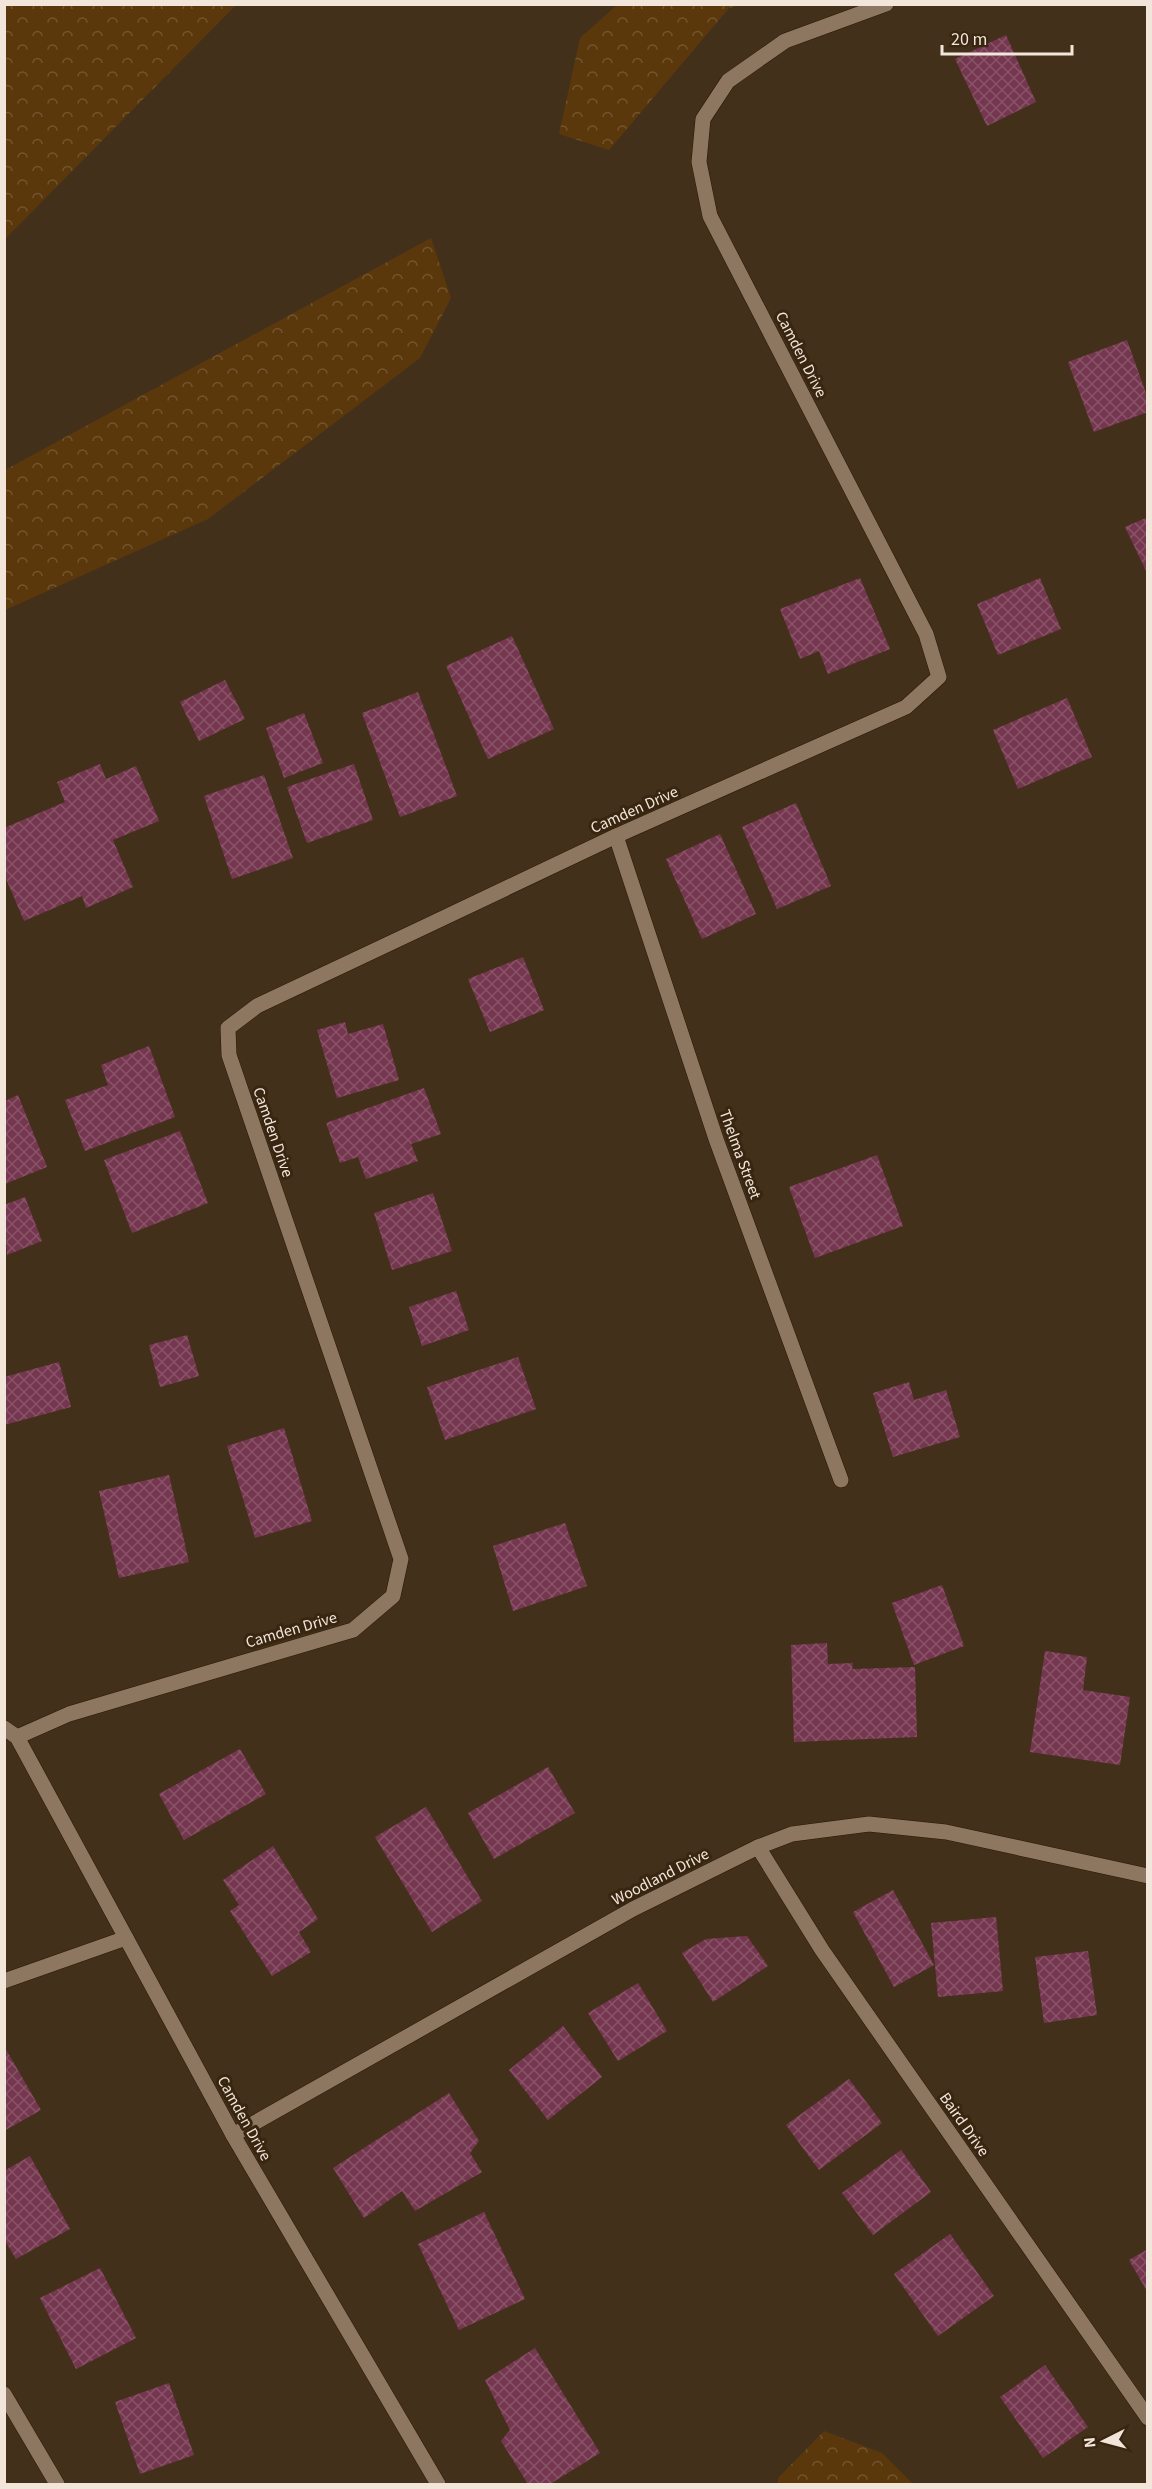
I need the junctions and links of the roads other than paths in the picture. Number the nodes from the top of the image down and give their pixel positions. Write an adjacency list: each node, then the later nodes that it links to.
1 (886, 4): 2 (street, Camden Drive)
2 (616, 836): 3 (street, Thelma Street); 4 (street, Camden Drive)
3 (841, 1480)
4 (11, 1733): 7 (street, Camden Drive)
5 (759, 1847): 6 (street, Woodland Drive); 9 (street, Woodland Drive); 11 (street, Baird Drive)
6 (1148, 1876)
7 (126, 1938): 8 (street); 9 (street, Camden Drive)
8 (4, 1981)
9 (233, 2136): 13 (street, Camden Drive)
10 (4, 2394): 12 (street)
11 (1148, 2418)
12 (57, 2484)
13 (438, 2484)

